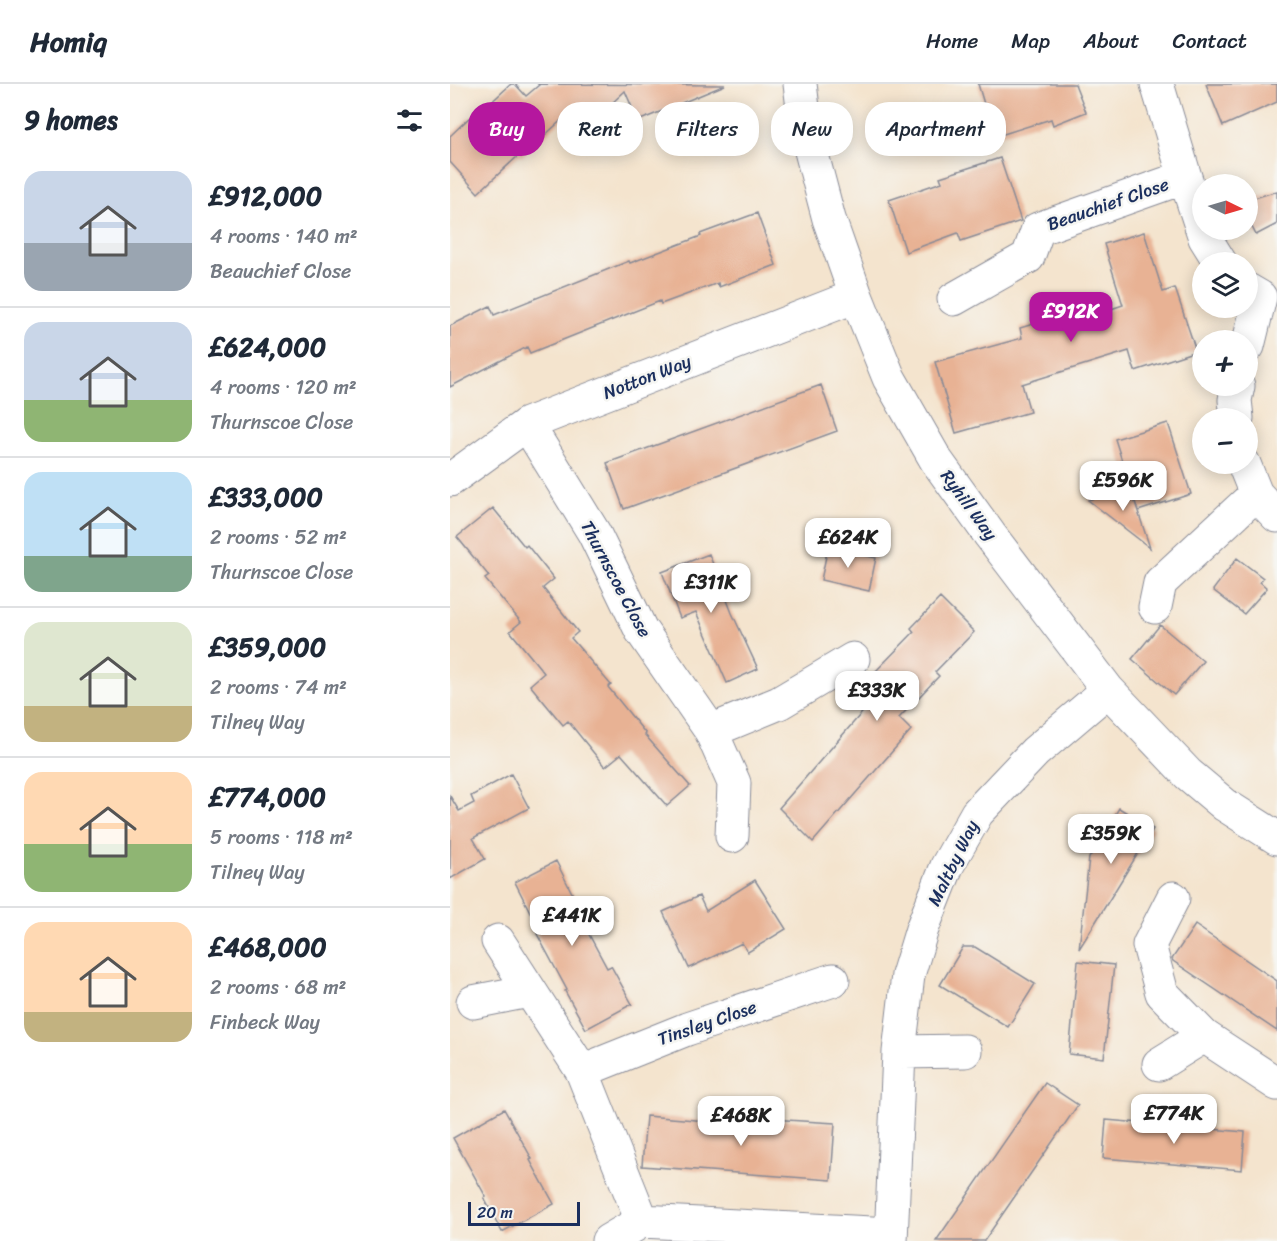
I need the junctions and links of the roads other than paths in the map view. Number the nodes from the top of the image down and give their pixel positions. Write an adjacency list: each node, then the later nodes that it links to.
1 (800, 84): 5 (street, Ryhill Way)
2 (1157, 84): 3 (street, Beauchief Close)
3 (1185, 177): 4 (street, Beauchief Close); 7 (street, Beauchief Close)
4 (1214, 252)
5 (856, 296): 9 (street, Notton Way); 15 (street, Ryhill Way)
6 (1262, 297): 8 (street)
7 (954, 299)
8 (1253, 330)
9 (526, 424): 11 (street, Notton Way); 16 (street, Thurnscoe Close)
10 (1249, 474): 12 (street)
11 (450, 480)
12 (1266, 505): 13 (street)
13 (1155, 607)
14 (854, 659): 16 (street)
15 (1108, 690): 18 (street, Ryhill Way); 26 (street, Maltby Way)
16 (711, 731): 17 (street, Thurnscoe Close)
17 (732, 836)
18 (1277, 838)
19 (1173, 898): 24 (street)
20 (498, 941): 22 (street)
21 (834, 980): 28 (street, Tinsley Close)
22 (529, 991): 23 (street); 28 (street)
23 (473, 1002)
24 (1204, 1036): 27 (street); 29 (street)
25 (965, 1051): 26 (street)
26 (899, 1052): 31 (street, Maltby Way)
27 (1159, 1064)
28 (582, 1071): 30 (street)
29 (1277, 1084)
30 (642, 1221): 31 (street); 32 (street)
31 (891, 1238)
32 (608, 1241)

